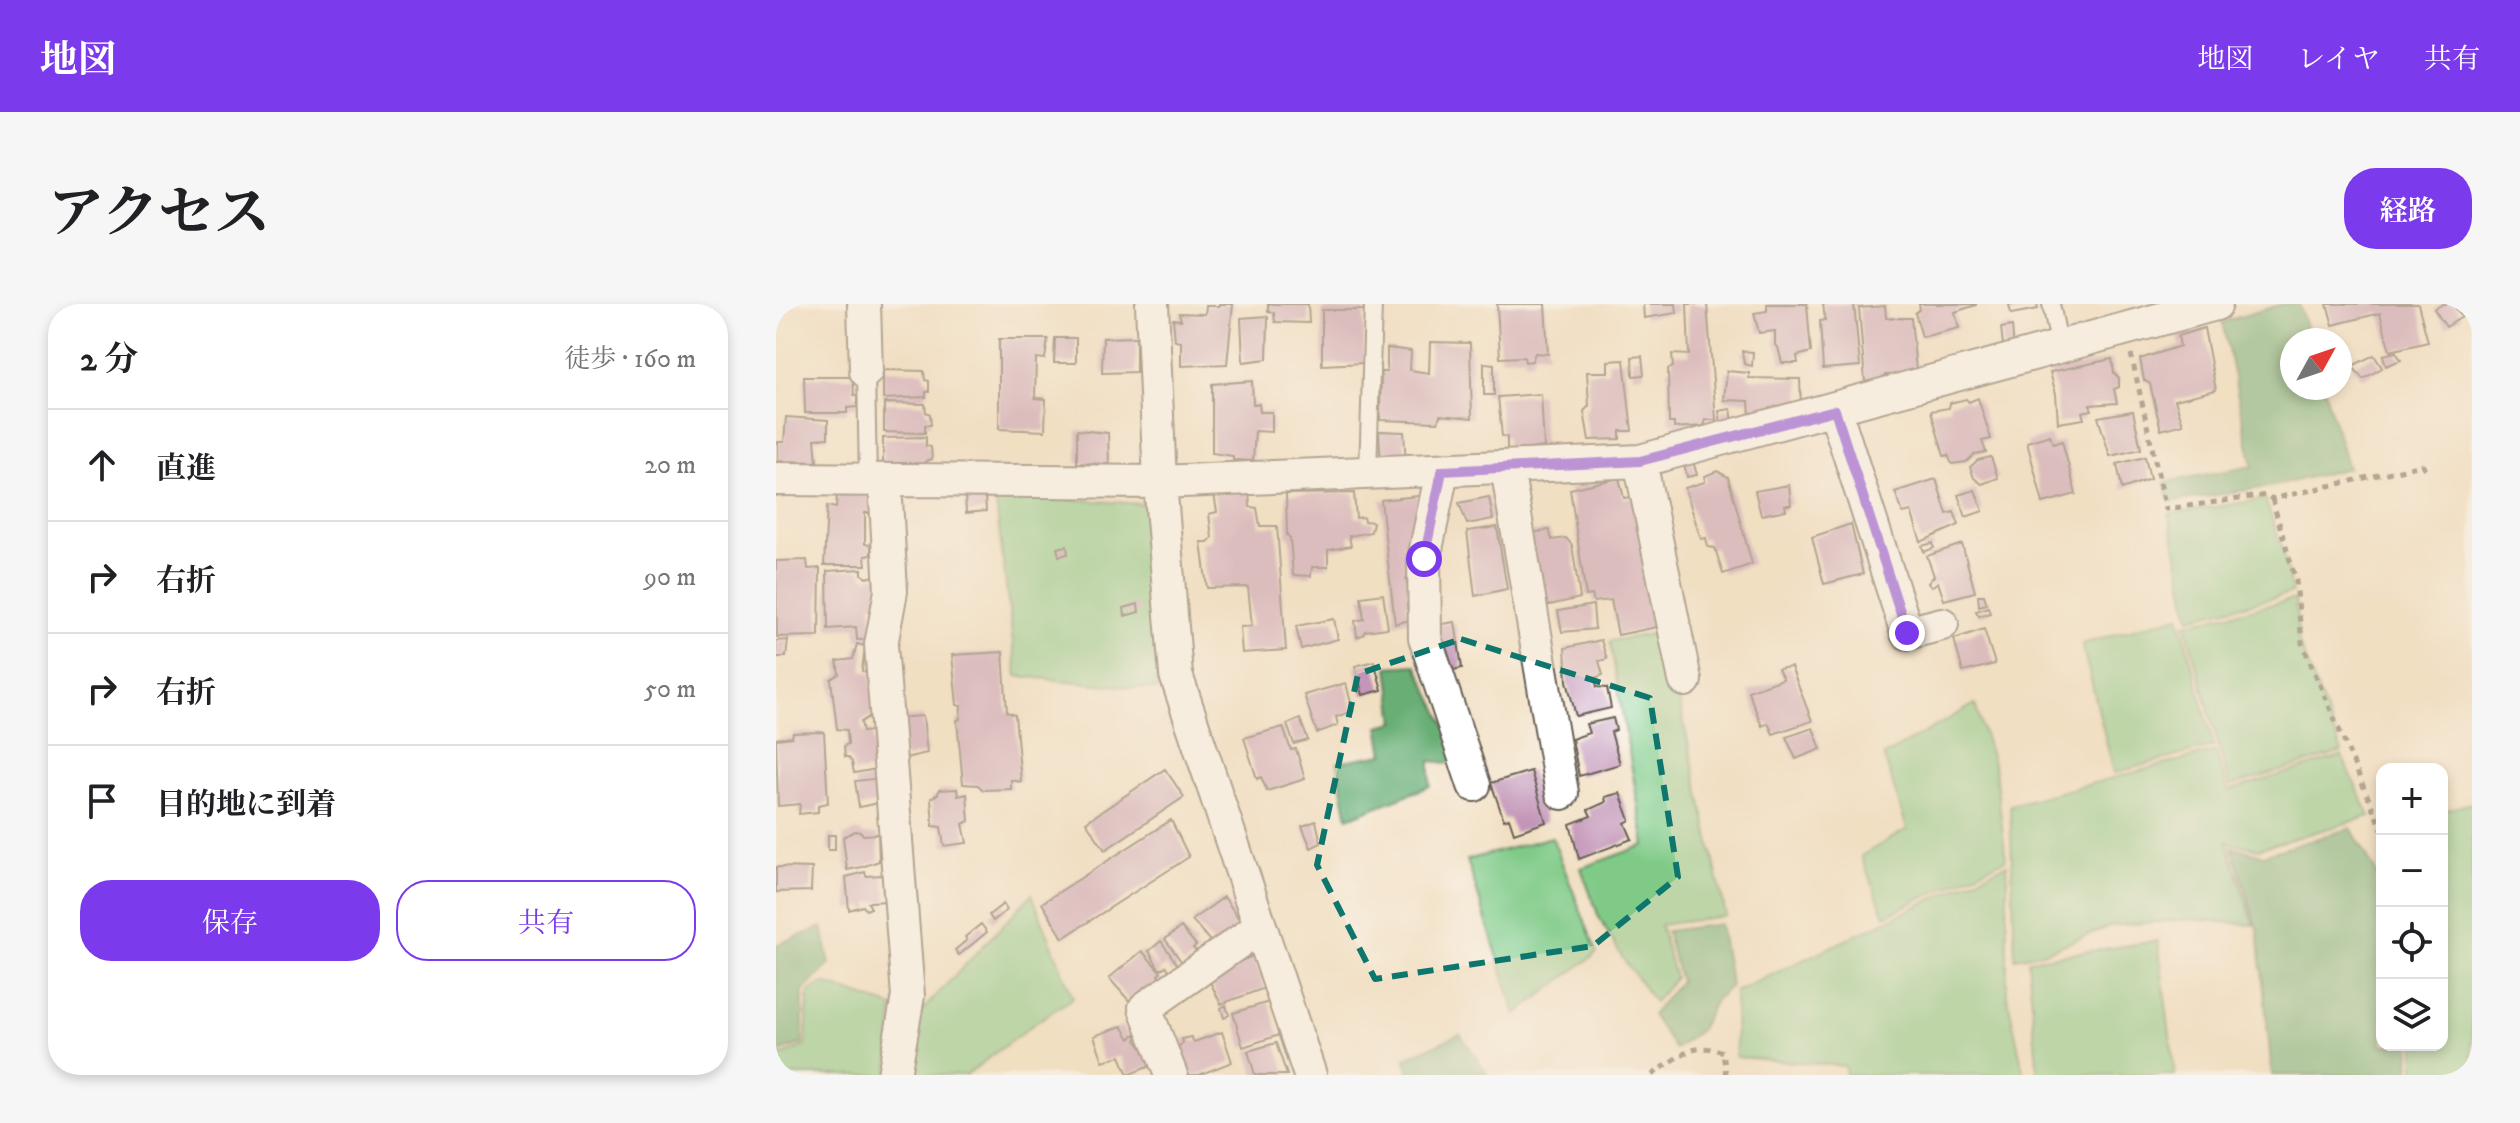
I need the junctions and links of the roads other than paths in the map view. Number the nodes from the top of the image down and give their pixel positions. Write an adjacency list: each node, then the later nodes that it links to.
1 (864, 304): 7 (street)
2 (1152, 304): 15 (street)
3 (1373, 304): 12 (lane)
4 (2051, 304): 6 (lane)
5 (2216, 304): 6 (street)
6 (2060, 348): 8 (street)
7 (866, 371): 14 (lane)
8 (1835, 410): 9 (street); 16 (street)
9 (1640, 461): 10 (street); 17 (street)
10 (1507, 468): 11 (street); 19 (street)
11 (1442, 471): 12 (street); 18 (street)
12 (1368, 474): 15 (street)
13 (776, 479): 14 (street)
14 (876, 481): 15 (street); 21 (street)
15 (1160, 482): 20 (street)
16 (1942, 624)
17 (1685, 680)
18 (1474, 785)
19 (1562, 793)
20 (1260, 927): 22 (street); 23 (street)
21 (894, 1075)
22 (1171, 1075)
23 (1310, 1075)

